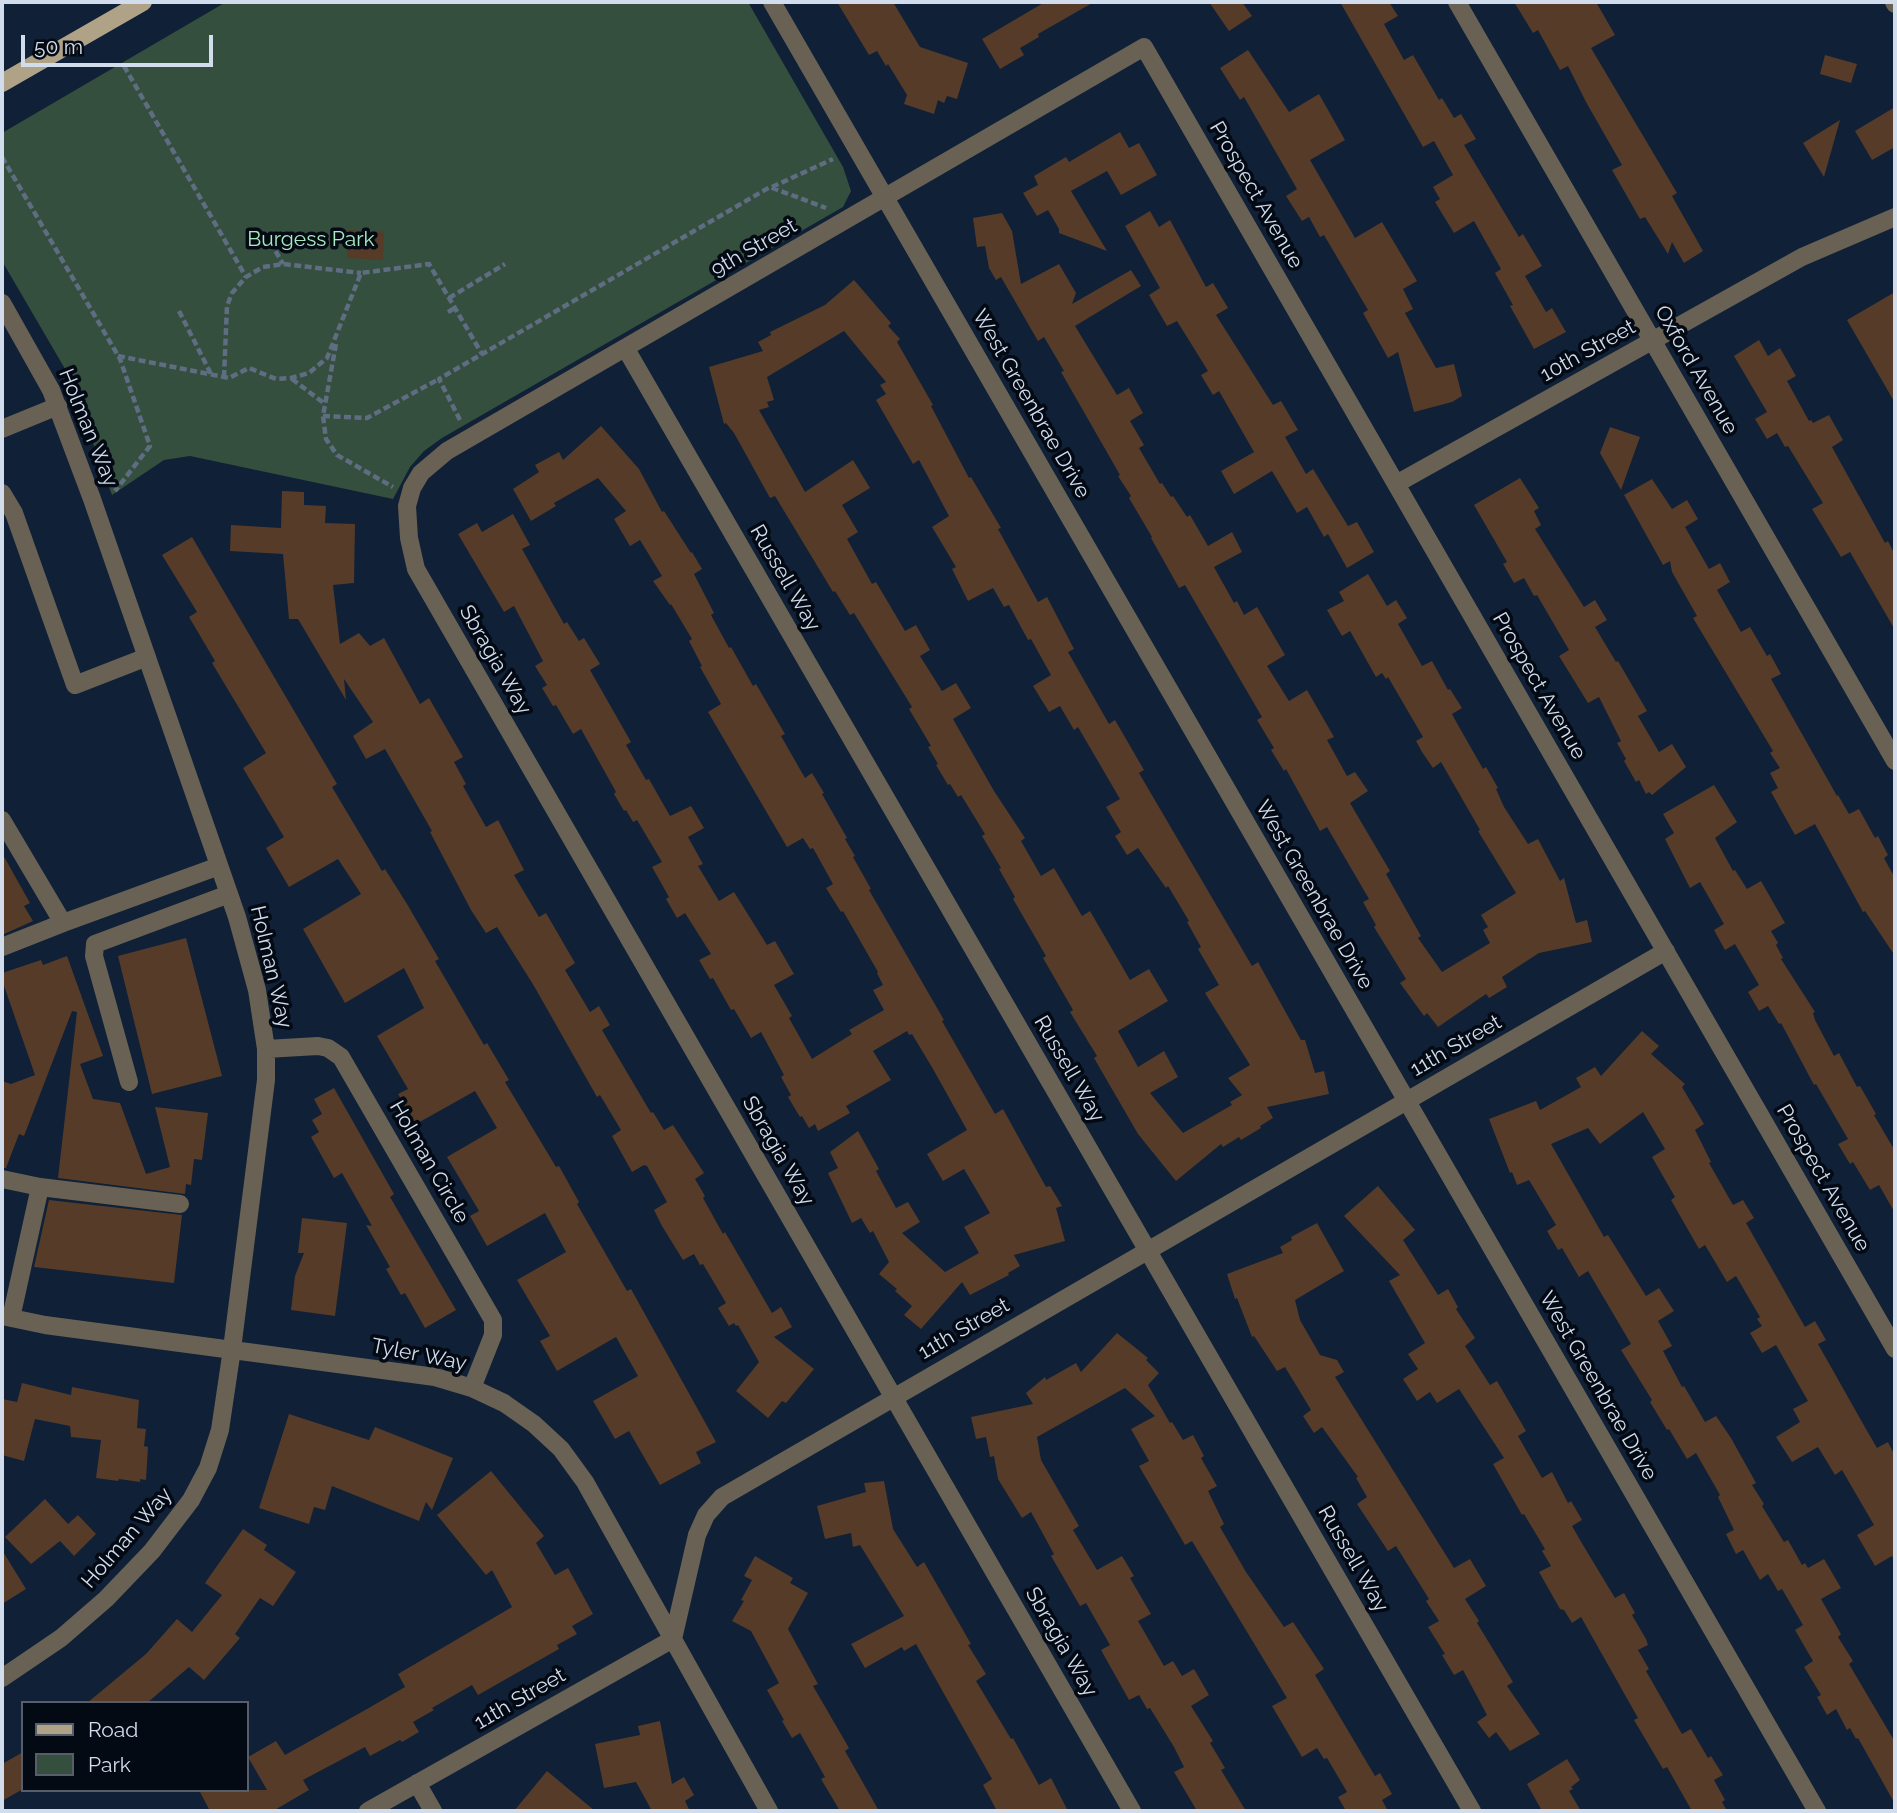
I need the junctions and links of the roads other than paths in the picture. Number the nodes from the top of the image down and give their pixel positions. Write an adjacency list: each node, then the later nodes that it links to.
1 (143, 2): 5 (main road)
2 (772, 2): 6 (street, West Greenbrae Drive)
3 (1457, 2): 9 (street, Oxford Avenue)
4 (1144, 47): 6 (street, 9th Street); 13 (street, Prospect Avenue)
5 (2, 83)
6 (886, 197): 10 (street, 9th Street); 26 (street, West Greenbrae Drive)
7 (1895, 217): 9 (street, 10th Street)
8 (2, 303): 11 (street, Holman Way)
9 (1653, 341): 13 (street, 10th Street); 17 (street, Oxford Avenue)
10 (626, 349): 15 (street, 9th Street); 30 (street, Russell Way)
11 (58, 406): 12 (street); 16 (street, Holman Way)
12 (2, 429)
13 (1396, 484): 23 (street, Prospect Avenue)
14 (2, 492): 16 (street)
15 (407, 506): 35 (street, Sbragia Way)
16 (147, 657): 19 (street, Holman Way)
17 (1895, 761)
18 (2, 820): 21 (street)
19 (219, 866): 20 (street, Holman Way); 21 (street)
20 (229, 894): 24 (street, Holman Way); 25 (street)
21 (63, 923): 22 (street)
22 (2, 947)
23 (1666, 951): 26 (street, 11th Street); 32 (street, Prospect Avenue)
24 (266, 1049): 33 (street, Holman Way); 34 (street, Holman Circle)
25 (129, 1082)
26 (1407, 1101): 30 (street, 11th Street); 44 (street, West Greenbrae Drive)
27 (2, 1179): 28 (street)
28 (40, 1187): 29 (street); 31 (street)
29 (180, 1204)
30 (1148, 1250): 35 (street, 11th Street); 43 (street, Russell Way)
31 (6, 1317): 33 (street, Tyler Way)
32 (1895, 1347)
33 (232, 1349): 34 (street, Tyler Way); 37 (street, Holman Way)
34 (472, 1388): 36 (street, Tyler Way)
35 (894, 1396): 36 (street, 11th Street); 42 (street, Sbragia Way)
36 (673, 1639): 38 (street, 11th Street); 41 (street, Tyler Way)
37 (2, 1678)
38 (417, 1783): 39 (street, 11th Street); 40 (street)
39 (368, 1811)
40 (433, 1811)
41 (769, 1811)
42 (1132, 1811)
43 (1472, 1811)
44 (1817, 1811)

